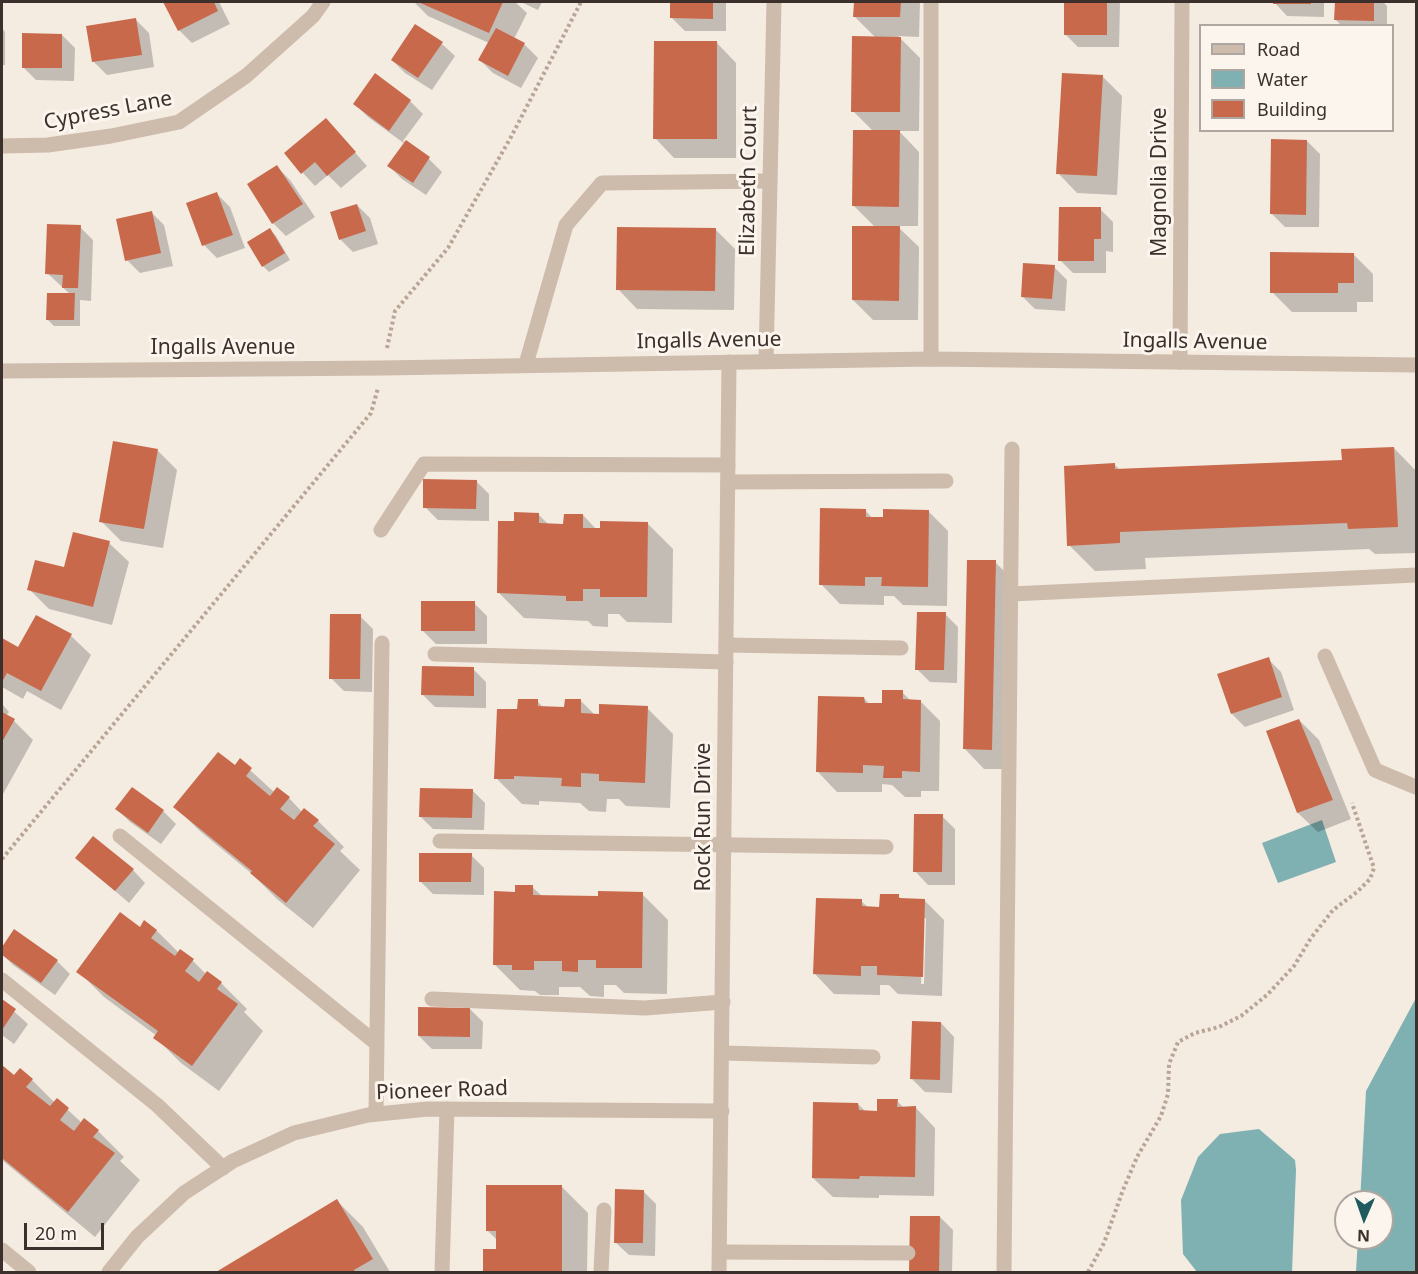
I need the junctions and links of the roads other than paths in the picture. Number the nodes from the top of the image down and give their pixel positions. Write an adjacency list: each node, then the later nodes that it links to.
1 (323, 2): 5 (street, Cypress Lane)
2 (774, 2): 6 (street, Elizabeth Court)
3 (931, 2): 7 (street)
4 (1182, 2): 10 (street, Magnolia Drive)
5 (2, 146)
6 (770, 181): 8 (street, Elizabeth Court); 11 (street)
7 (931, 359): 8 (street, Ingalls Avenue); 10 (street, Ingalls Avenue)
8 (766, 361): 9 (street, Ingalls Avenue)
9 (729, 362): 11 (street, Ingalls Avenue); 15 (street, Rock Run Drive)
10 (1180, 362): 12 (street, Ingalls Avenue)
11 (526, 364): 13 (street, Ingalls Avenue)
12 (1416, 365)
13 (2, 371)
14 (1012, 449): 20 (street)
15 (728, 465): 17 (street, Rock Run Drive); 18 (street)
16 (946, 481): 17 (street)
17 (728, 482): 22 (street, Rock Run Drive)
18 (381, 530)
19 (1416, 575): 20 (street)
20 (1011, 594): 51 (street)
21 (382, 643): 35 (street)
22 (726, 645): 23 (street); 26 (street, Rock Run Drive)
23 (902, 648)
24 (435, 654): 26 (street)
25 (1325, 656): 27 (street)
26 (726, 662): 30 (street, Rock Run Drive)
27 (1416, 787)
28 (120, 836): 35 (street)
29 (440, 841): 30 (street)
30 (725, 844): 31 (street); 34 (street, Rock Run Drive)
31 (886, 846)
32 (2, 980): 41 (street)
33 (432, 999): 34 (street)
34 (723, 1002): 36 (street, Rock Run Drive)
35 (376, 1043): 40 (street)
36 (723, 1053): 37 (street); 39 (street, Rock Run Drive)
37 (873, 1056)
38 (447, 1109): 39 (street, Pioneer Road); 40 (street, Pioneer Road); 48 (street)
39 (722, 1111): 44 (street, Rock Run Drive)
40 (375, 1114): 41 (street, Pioneer Road)
41 (223, 1168): 47 (street, Pioneer Road)
42 (604, 1210): 49 (street)
43 (2, 1250): 46 (street)
44 (720, 1252): 45 (street); 50 (street, Rock Run Drive)
45 (908, 1253)
46 (29, 1272)
47 (109, 1272)
48 (442, 1272)
49 (601, 1272)
50 (719, 1272)
51 (1005, 1272)

